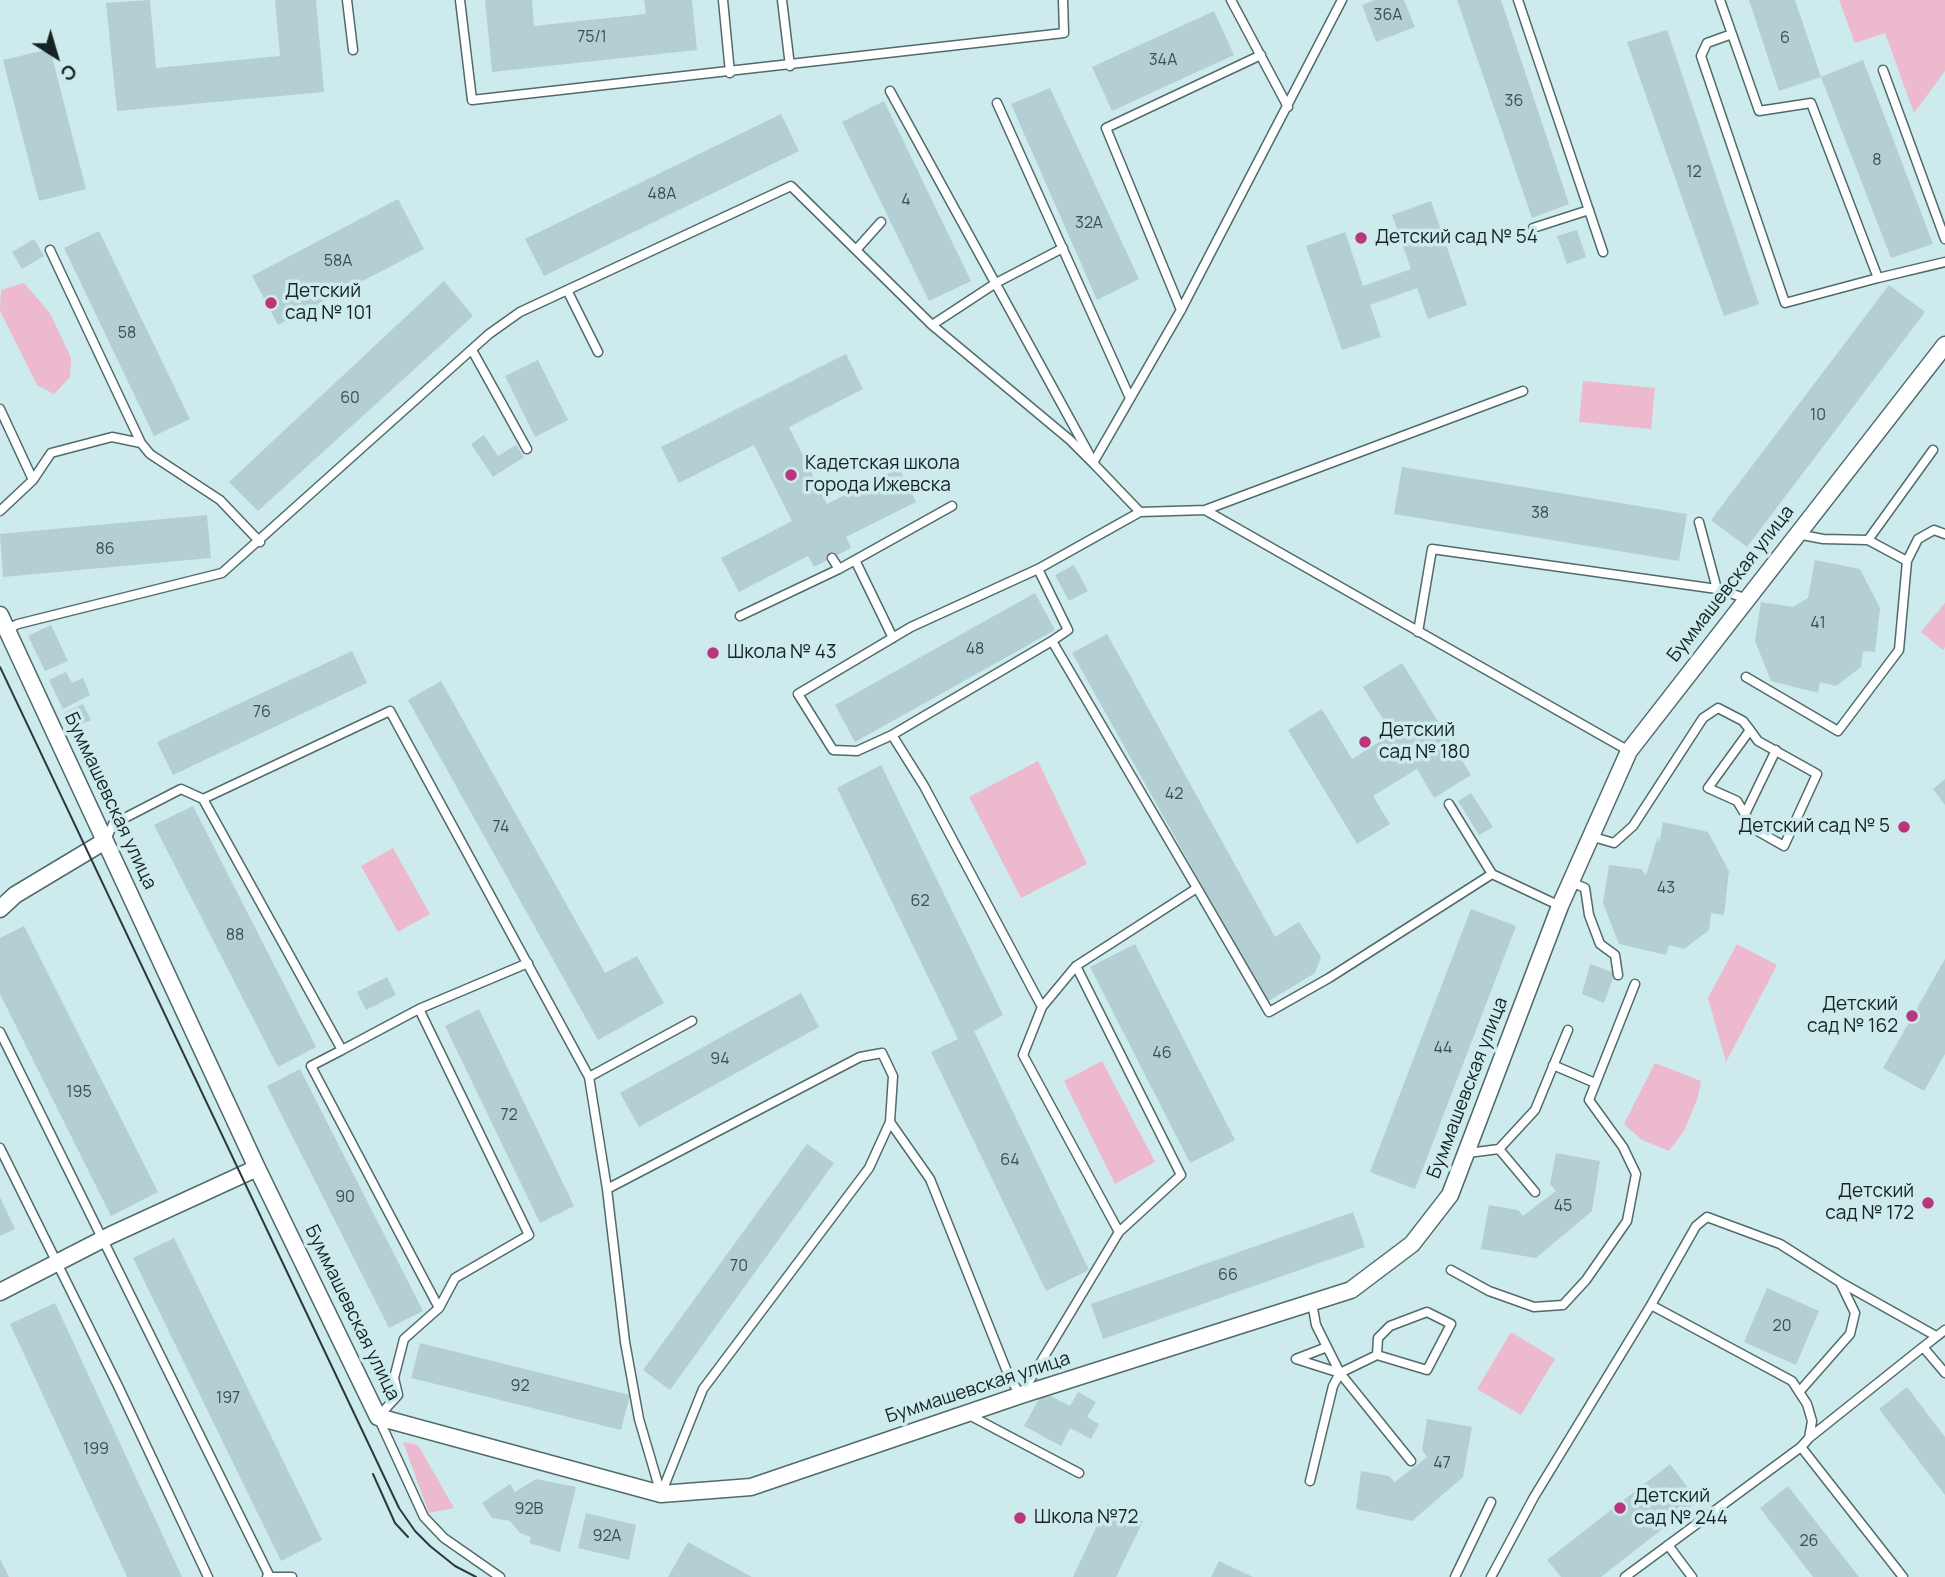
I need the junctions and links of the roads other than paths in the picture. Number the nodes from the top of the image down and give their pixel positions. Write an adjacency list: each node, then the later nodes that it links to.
1 (347, 0): 11 (lane)
2 (460, 0): 15 (lane)
3 (723, 0): 15 (lane)
4 (782, 0): 13 (lane)
5 (1063, 0): 13 (lane)
6 (1231, 0): 12 (lane)
7 (1342, 0): 18 (lane)
8 (1518, 0): 19 (lane)
9 (1720, 0): 10 (lane)
10 (1732, 34): 28 (lane); 28 (lane)
11 (353, 50)
12 (1261, 55): 18 (lane); 31 (lane)
13 (790, 66): 15 (lane)
14 (1883, 71): 22 (lane)
15 (730, 73)
16 (890, 91): 29 (lane)
17 (997, 103): 23 (lane)
18 (1288, 107): 31 (lane)
19 (1589, 209): 21 (lane); 26 (lane)
20 (881, 222): 25 (lane)
21 (1533, 228)
22 (1945, 239)
23 (1063, 248): 29 (lane); 37 (lane)
24 (50, 250): 39 (lane)
25 (856, 250): 30 (lane); 32 (lane)
26 (1603, 252)
27 (1945, 262): 28 (lane)
28 (1878, 278)
29 (996, 283): 32 (lane); 42 (lane)
30 (567, 290): 34 (lane); 35 (lane)
31 (1181, 310): 37 (lane)
32 (932, 325): 42 (lane)
33 (1945, 345): 49 (street, Буммашевская улица)
34 (472, 350): 40 (lane); 52 (lane)
35 (598, 352)
36 (1523, 391): 45 (lane)
37 (1130, 398): 42 (lane)
38 (0, 409): 43 (lane)
39 (141, 443): 43 (lane); 52 (lane)
40 (527, 449)
41 (1933, 450): 51 (lane)
42 (1093, 463): 47 (lane)
43 (33, 480): 46 (lane)
44 (951, 506): 54 (lane)
45 (1205, 510): 47 (lane); 62 (lane)
46 (0, 511)
47 (1140, 512): 57 (lane)
48 (1699, 522): 58 (lane)
49 (1797, 533): 51 (lane); 59 (street, Буммашевская улица)
50 (1945, 534): 55 (lane)
51 (1868, 540): 55 (lane)
52 (260, 542): 61 (lane)
53 (832, 558): 56 (lane)
54 (855, 560): 56 (lane); 63 (lane)
55 (1907, 561): 65 (lane)
56 (839, 569): 60 (lane)
57 (1038, 569): 63 (lane); 64 (lane)
58 (1717, 589): 59 (lane); 62 (lane)
59 (1745, 598): 69 (street, Буммашевская улица)
60 (740, 616)
61 (2, 626): 74 (street, Буммашевская улица)
62 (1418, 632): 69 (lane)
63 (893, 638): 67 (lane)
64 (1052, 641): 67 (lane); 77 (lane)
65 (1746, 677)
66 (1750, 730): 68 (lane); 72 (lane); 73 (lane)
67 (892, 735): 84 (lane)
68 (1776, 750): 72 (lane); 72 (lane)
69 (1629, 751): 73 (street, Буммашевская улица)
70 (203, 799): 74 (lane); 80 (lane); 89 (lane)
71 (1449, 804): 75 (lane)
72 (1745, 814)
73 (1590, 836): 76 (street, Буммашевская улица)
74 (105, 841): 79 (street); 97 (street, Буммашевская улица)
75 (1492, 874): 77 (lane); 78 (lane)
76 (1571, 881): 78 (street, Буммашевская улица); 82 (lane)
77 (1197, 888): 81 (lane)
78 (1560, 906): 96 (street, Буммашевская улица)
79 (0, 909)
80 (528, 963): 85 (lane); 91 (lane)
81 (1076, 966): 84 (lane); 100 (lane)
82 (1618, 975)
83 (1635, 984): 92 (lane)
84 (1042, 1007): 100 (lane)
85 (419, 1009): 89 (lane); 108 (lane)
86 (692, 1021): 91 (lane)
87 (1568, 1030): 90 (lane)
88 (0, 1032): 101 (lane)
89 (342, 1050): 108 (lane)
90 (1553, 1065): 92 (lane); 95 (lane)
91 (589, 1077): 98 (lane)
92 (1595, 1083): 103 (lane)
93 (890, 1122): 98 (lane); 117 (lane); 125 (lane)
94 (0, 1148): 102 (lane)
95 (1499, 1149): 96 (lane); 99 (lane)
96 (1468, 1153): 106 (street, Буммашевская улица)
97 (257, 1168): 101 (street); 119 (street, Буммашевская улица)
98 (607, 1189): 125 (lane)
99 (1535, 1192)
100 (1119, 1232): 117 (lane)
101 (104, 1238): 102 (street); 128 (lane)
102 (57, 1262): 105 (street); 129 (lane)
103 (1451, 1270)
104 (1840, 1282): 107 (lane); 110 (lane); 116 (lane)
105 (0, 1292)
106 (1312, 1302): 111 (lane); 117 (street, Буммашевская улица)
107 (1651, 1305): 116 (lane); 133 (lane)
108 (439, 1308): 119 (lane)
109 (1945, 1330): 110 (lane)
110 (1936, 1336): 112 (lane)
111 (1327, 1347): 114 (lane); 114 (lane)
112 (1923, 1347): 115 (lane); 120 (lane)
113 (1377, 1355): 113 (lane); 114 (lane)
114 (1340, 1373): 122 (lane); 124 (lane)
115 (1945, 1373)
116 (1799, 1392): 120 (lane)
117 (1021, 1395): 118 (street, Буммашевская улица)
118 (966, 1413): 123 (lane); 125 (street, Буммашевская улица)
119 (378, 1417): 125 (street, Буммашевская улица); 131 (lane)
120 (1809, 1438): 121 (lane)
121 (1801, 1447): 127 (lane); 136 (lane)
122 (1411, 1461)
123 (1079, 1473)
124 (1310, 1481)
125 (661, 1494)
126 (1490, 1502): 132 (lane)
127 (1668, 1545): 134 (lane); 135 (lane)
128 (268, 1576): 130 (lane)
129 (208, 1577)
130 (292, 1577)
131 (500, 1577)
132 (1455, 1577)
133 (1491, 1577)
134 (1625, 1577)
135 (1692, 1577)
136 (1903, 1577)

